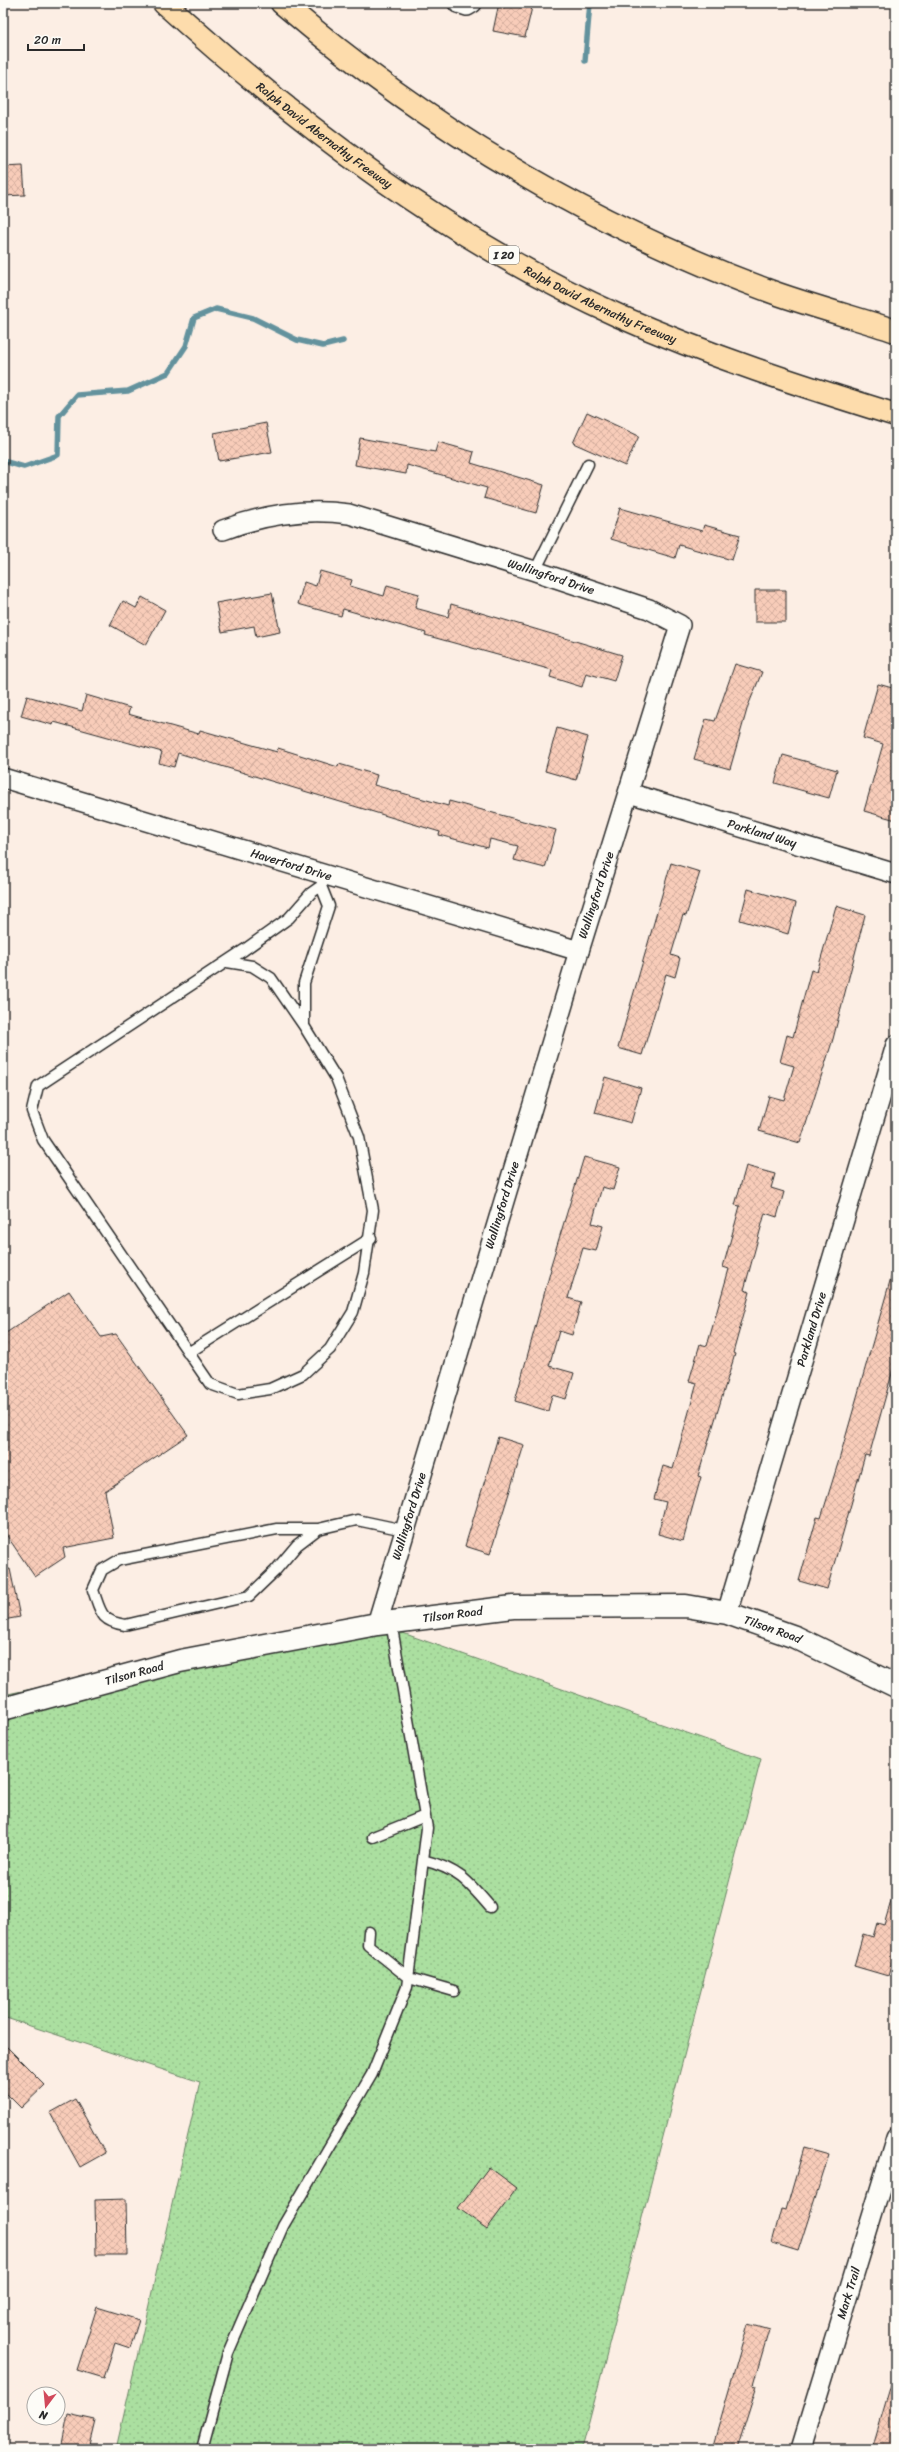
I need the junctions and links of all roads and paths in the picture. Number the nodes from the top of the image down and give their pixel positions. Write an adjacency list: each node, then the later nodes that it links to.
1 (164, 3): 6 (highway, Ralph David Abernathy Freeway / I 20)
2 (282, 3): 5 (highway)
3 (458, 3): 4 (street)
4 (472, 3)
5 (896, 331)
6 (896, 415)
7 (588, 464): 9 (lane)
8 (223, 530): 9 (street, Wallingford Drive)
9 (536, 571): 11 (street, Wallingford Drive)
10 (3, 778): 13 (street, Haverford Drive)
11 (629, 793): 12 (street, Parkland Way); 14 (street, Wallingford Drive)
12 (896, 874)
13 (323, 879): 14 (street, Haverford Drive); 15 (lane); 16 (lane)
14 (579, 951): 21 (street, Wallingford Drive)
15 (227, 962): 16 (lane); 19 (lane)
16 (304, 1026): 18 (lane)
17 (896, 1045): 22 (street, Parkland Drive)
18 (371, 1238): 19 (lane); 19 (lane)
19 (188, 1353)
20 (318, 1529): 20 (lane); 21 (lane)
21 (404, 1530): 23 (street, Wallingford Drive)
22 (727, 1613): 23 (street, Tilson Road); 24 (street, Tilson Road)
23 (384, 1623): 25 (street, Tilson Road); 26 (lane)
24 (896, 1686)
25 (3, 1709)
26 (425, 1816): 27 (lane); 28 (lane)
27 (373, 1837)
28 (423, 1860): 29 (lane); 31 (lane)
29 (490, 1907)
30 (369, 1932): 31 (lane)
31 (409, 1978): 32 (lane); 34 (lane)
32 (454, 1991)
33 (896, 2137): 35 (street, Mark Trail)
34 (202, 2449)
35 (801, 2449)

